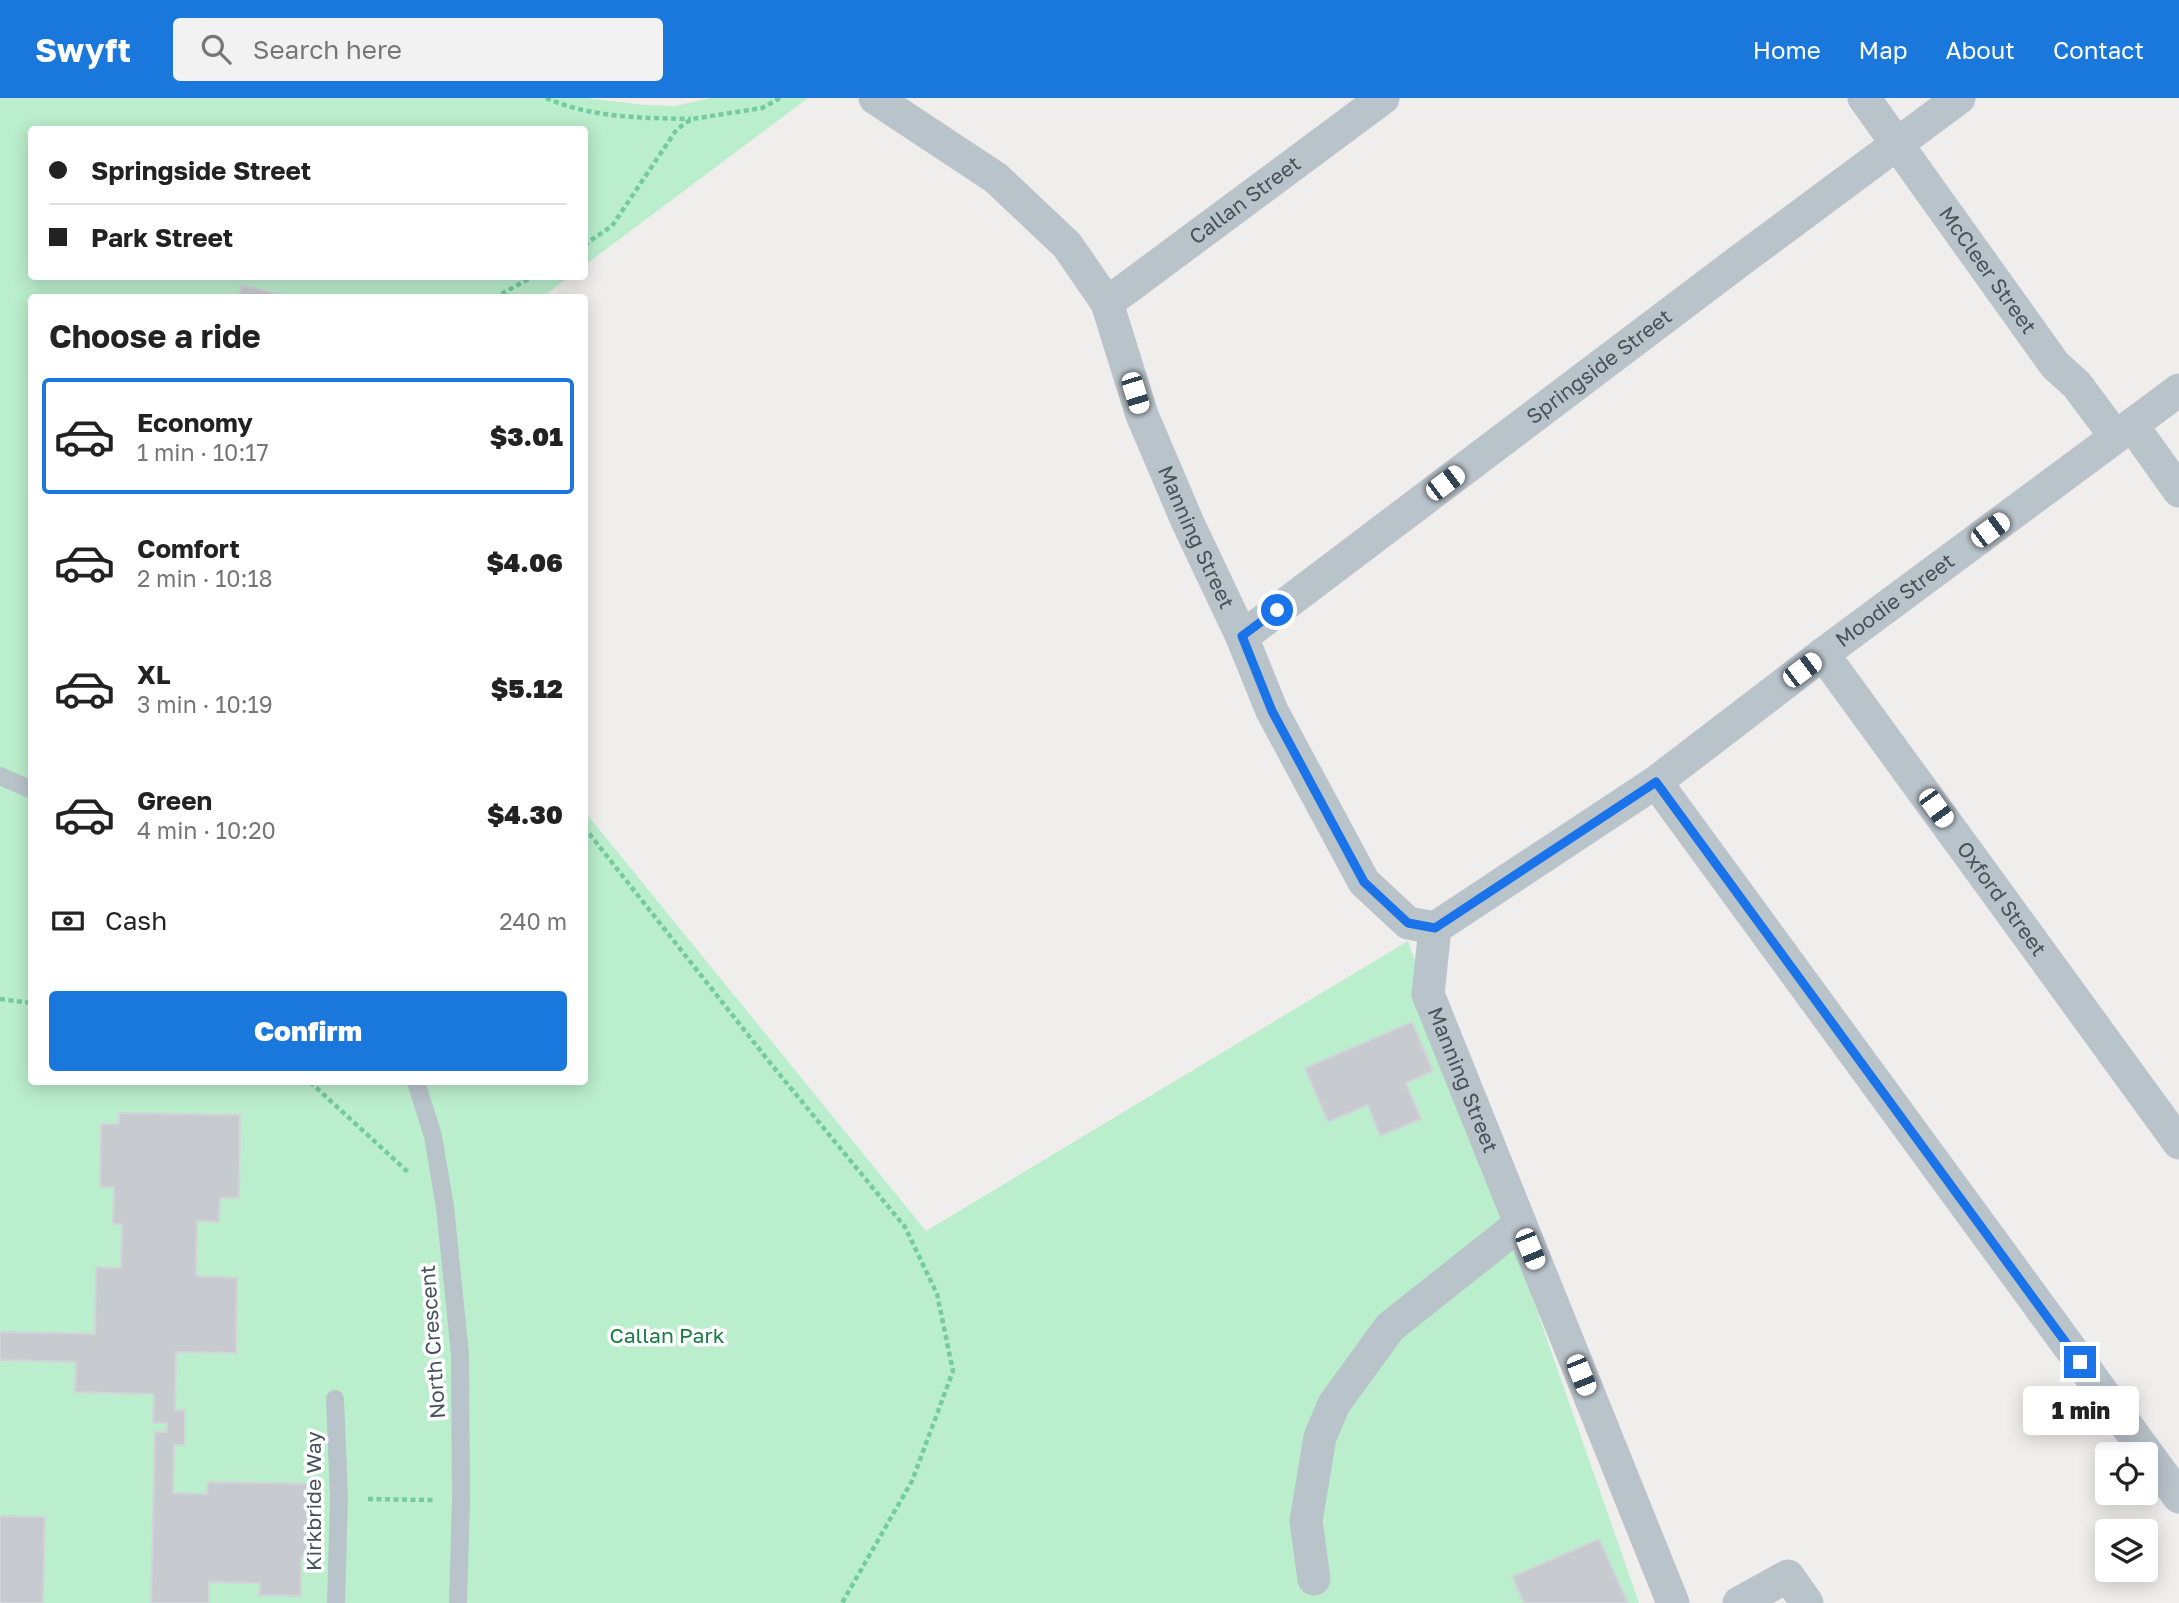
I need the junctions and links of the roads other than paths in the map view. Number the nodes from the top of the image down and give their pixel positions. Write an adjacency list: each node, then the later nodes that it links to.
1 (875, 98): 6 (street, Manning Street)
2 (1383, 98): 6 (street, Callan Street)
3 (1864, 98): 5 (street, McCleer Street)
4 (1959, 98): 5 (street, Springside Street)
5 (1898, 144): 8 (street, McCleer Street); 10 (street, Springside Street)
6 (1107, 303): 10 (street, Manning Street)
7 (2179, 390): 8 (street, Moodie Street)
8 (2124, 430): 9 (street, McCleer Street); 11 (street, Moodie Street)
9 (2179, 491)
10 (1242, 636): 15 (street, Manning Street)
11 (1823, 654): 13 (street, Moodie Street); 17 (street, Oxford Street)
12 (0, 776): 14 (lane)
13 (1656, 782): 15 (street, Moodie Street); 20 (street)
14 (28, 788)
15 (1435, 928): 18 (street, Manning Street)
16 (416, 1085): 23 (lane, North Crescent)
17 (2179, 1143)
18 (1520, 1224): 21 (street); 24 (street, Manning Street)
19 (335, 1399): 22 (lane, Kirkbride Way)
20 (2179, 1497)
21 (1314, 1578)
22 (336, 1603)
23 (458, 1603)
24 (1673, 1603)
25 (1739, 1603): 26 (street)
26 (1807, 1603)

